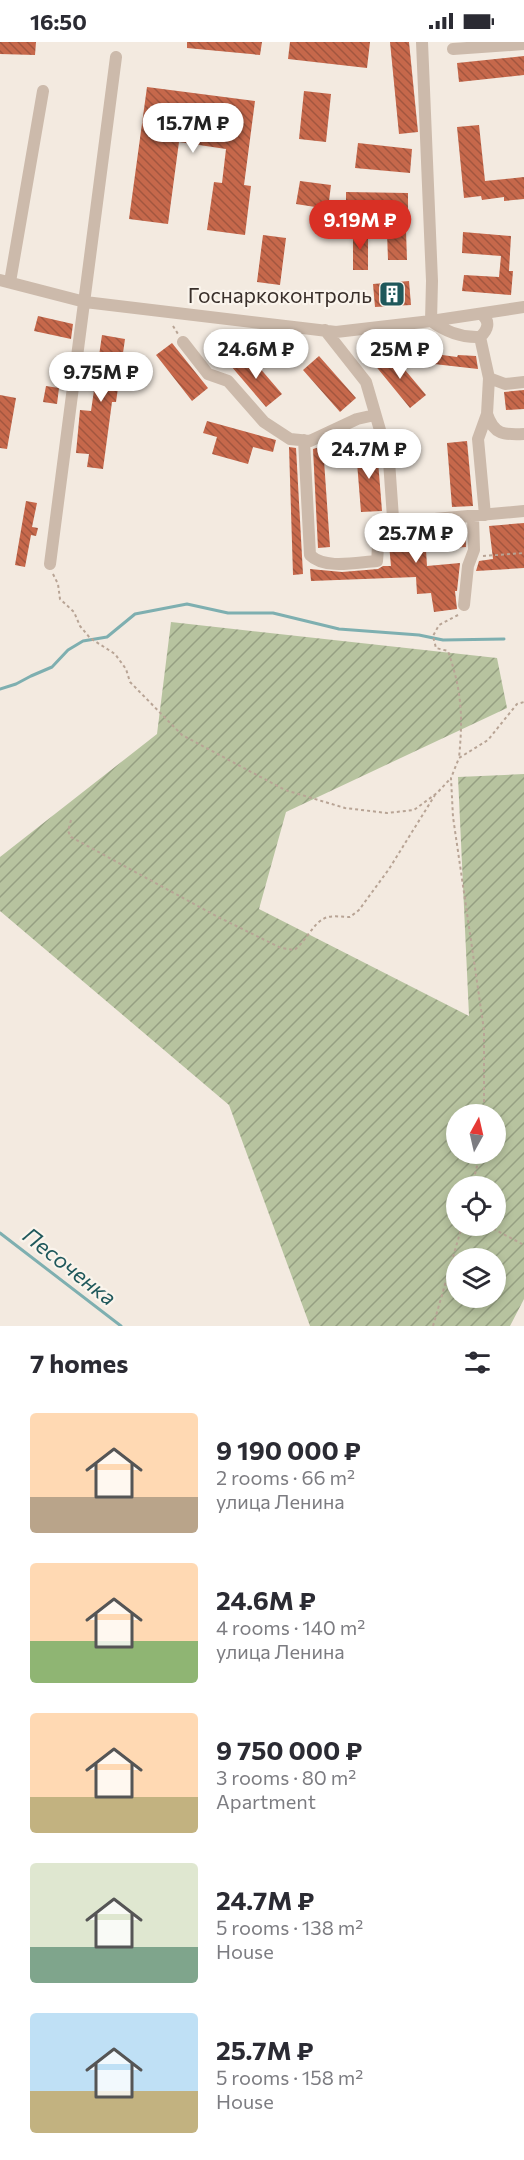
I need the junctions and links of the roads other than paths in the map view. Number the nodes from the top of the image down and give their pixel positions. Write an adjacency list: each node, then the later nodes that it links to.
1 (422, 42): 10 (street)
2 (524, 44): 3 (street)
3 (453, 49)
4 (116, 57): 7 (street)
5 (43, 91): 6 (street)
6 (5, 281): 7 (street)
7 (85, 302): 11 (street); 23 (street)
8 (524, 307): 9 (street)
9 (481, 314): 10 (street); 12 (street)
10 (431, 321): 11 (street); 12 (street)
11 (325, 330): 17 (street)
12 (480, 337): 14 (street)
13 (183, 342): 19 (street)
14 (489, 378): 15 (street); 16 (street)
15 (524, 382)
16 (488, 414): 18 (street); 21 (street)
17 (375, 415): 19 (street); 22 (street)
18 (524, 434)
19 (304, 440): 22 (street)
20 (524, 511): 21 (street)
21 (479, 515): 22 (street); 24 (street)
22 (393, 519)
23 (50, 564)
24 (464, 605)

